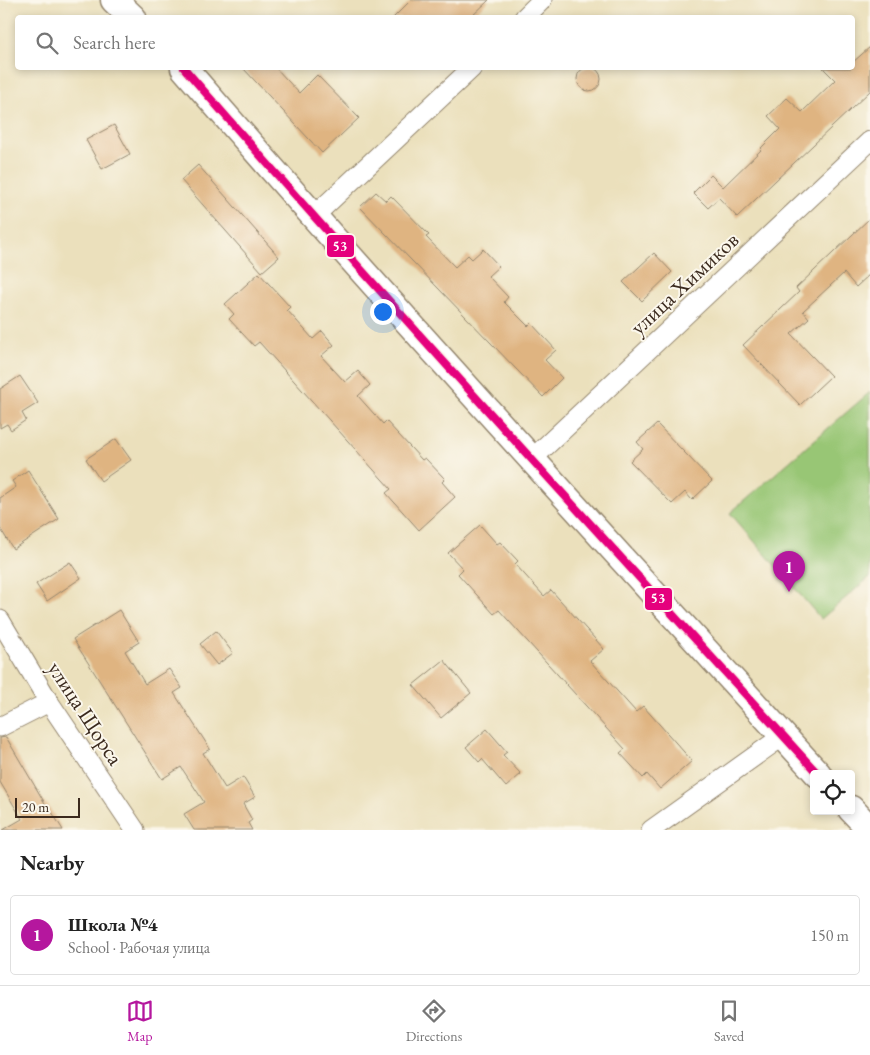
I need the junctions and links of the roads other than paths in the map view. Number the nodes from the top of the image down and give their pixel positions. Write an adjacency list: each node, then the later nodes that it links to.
1 (114, 0): 3 (main road)
2 (542, 0): 4 (street)
3 (130, 15)
4 (527, 15)
5 (186, 70): 8 (main road)
6 (470, 70): 8 (street)
7 (870, 141): 9 (street, улица Химиков)
8 (313, 217): 9 (main road)
9 (531, 460): 13 (main road)
10 (0, 620): 11 (street, улица Щорса)
11 (50, 702): 12 (street); 17 (street, улица Щорса)
12 (0, 727)
13 (783, 736): 14 (main road); 18 (street)
14 (814, 770)
15 (855, 813): 16 (main road)
16 (870, 829)
17 (135, 830)
18 (651, 830)

